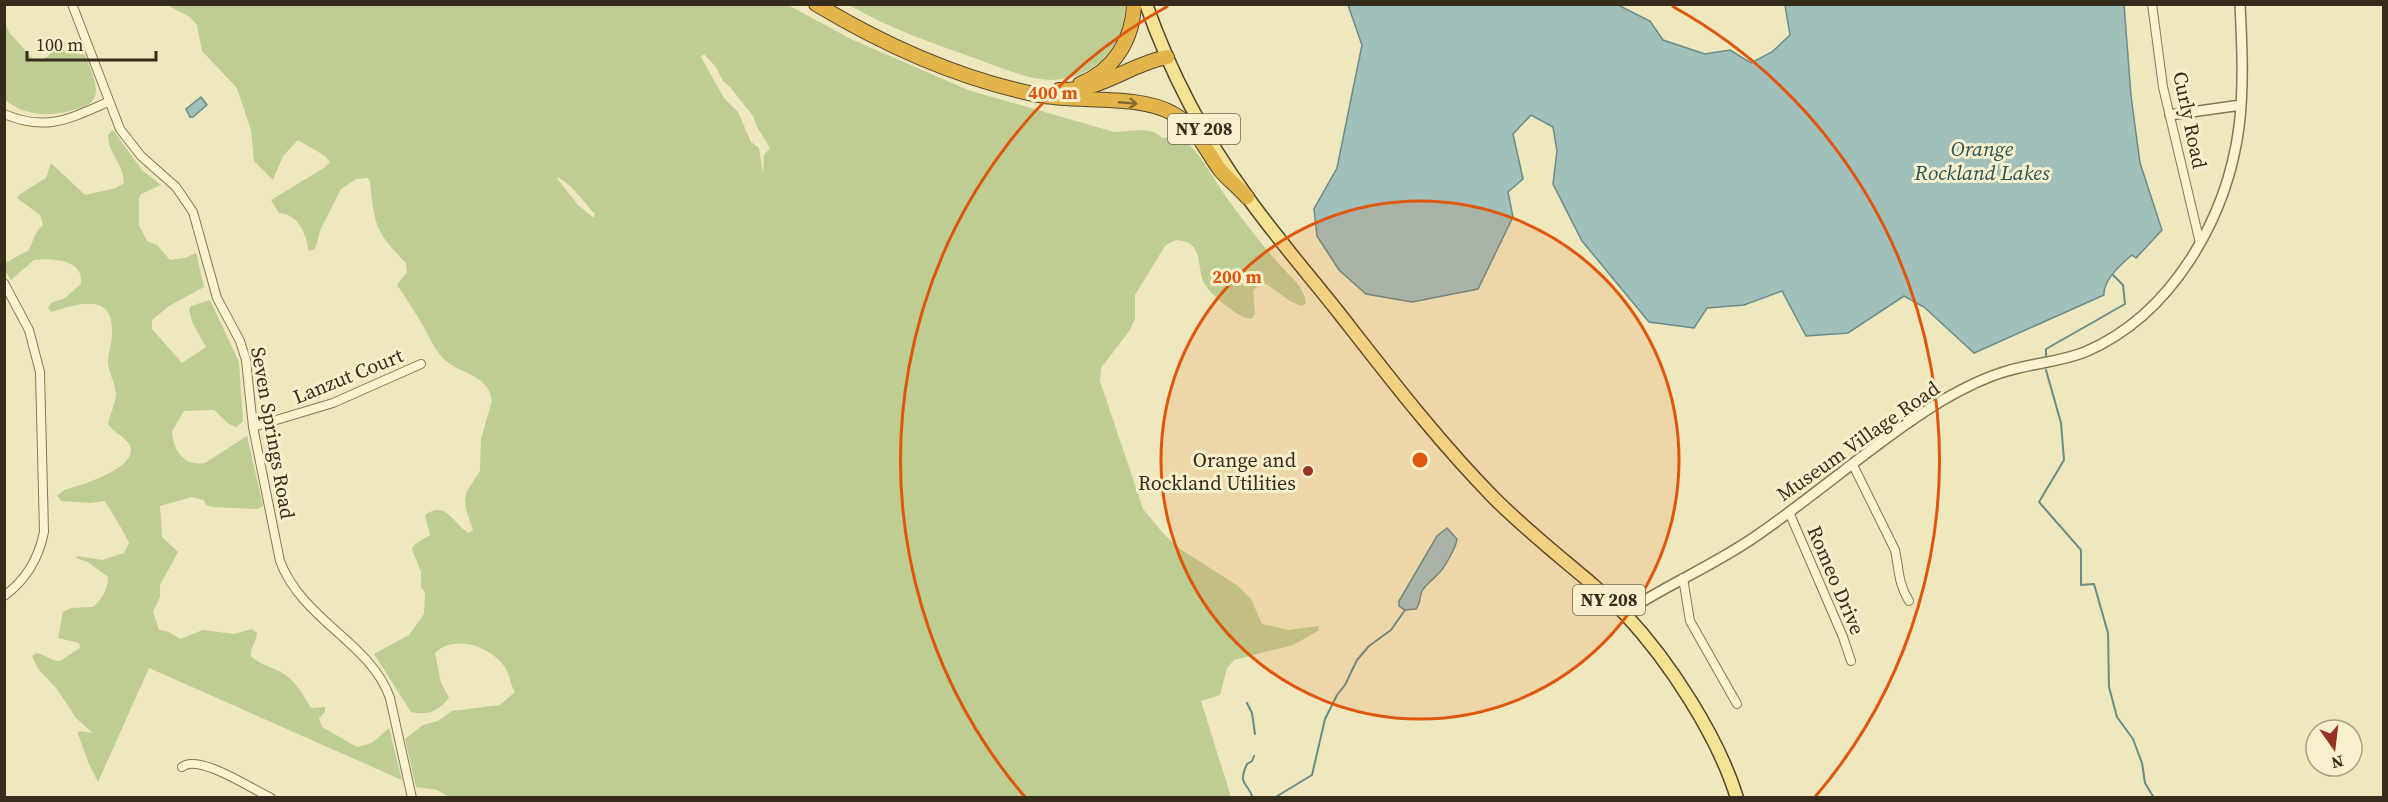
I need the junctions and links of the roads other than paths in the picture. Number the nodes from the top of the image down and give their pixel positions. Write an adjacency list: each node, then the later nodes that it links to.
1 (72, 4): 11 (street, Seven Springs Road)
2 (816, 4): 10 (highway)
3 (828, 4): 9 (highway)
4 (1134, 4): 9 (highway)
5 (1146, 4): 8 (main road, NY 208)
6 (2152, 4): 14 (street, Curly Road)
7 (2240, 4): 12 (street, Museum Village Road)
8 (1167, 57): 9 (highway); 10 (highway); 15 (main road, NY 208)
9 (1058, 90)
10 (1070, 99): 15 (highway, one-way to 15)
11 (108, 102): 13 (street); 19 (street, Seven Springs Road)
12 (2241, 105): 14 (street); 16 (street, Museum Village Road)
13 (4, 114)
14 (2170, 115): 16 (street, Curly Road)
15 (1247, 197): 25 (main road, NY 208)
16 (2200, 243): 20 (street, Museum Village Road)
17 (4, 283): 23 (street)
18 (421, 364): 19 (street, Lanzut Court)
19 (253, 427): 30 (street, Seven Springs Road)
20 (1853, 465): 21 (street, Museum Village Road); 24 (street)
21 (1789, 512): 22 (street, Museum Village Road); 26 (street, Romeo Drive)
22 (1683, 578): 25 (street, Museum Village Road); 27 (street)
23 (4, 596)
24 (1909, 601)
25 (1624, 613): 31 (main road, NY 208)
26 (1851, 661)
27 (1737, 704)
28 (182, 767): 29 (street)
29 (271, 798)
30 (412, 798)
31 (1737, 798)

